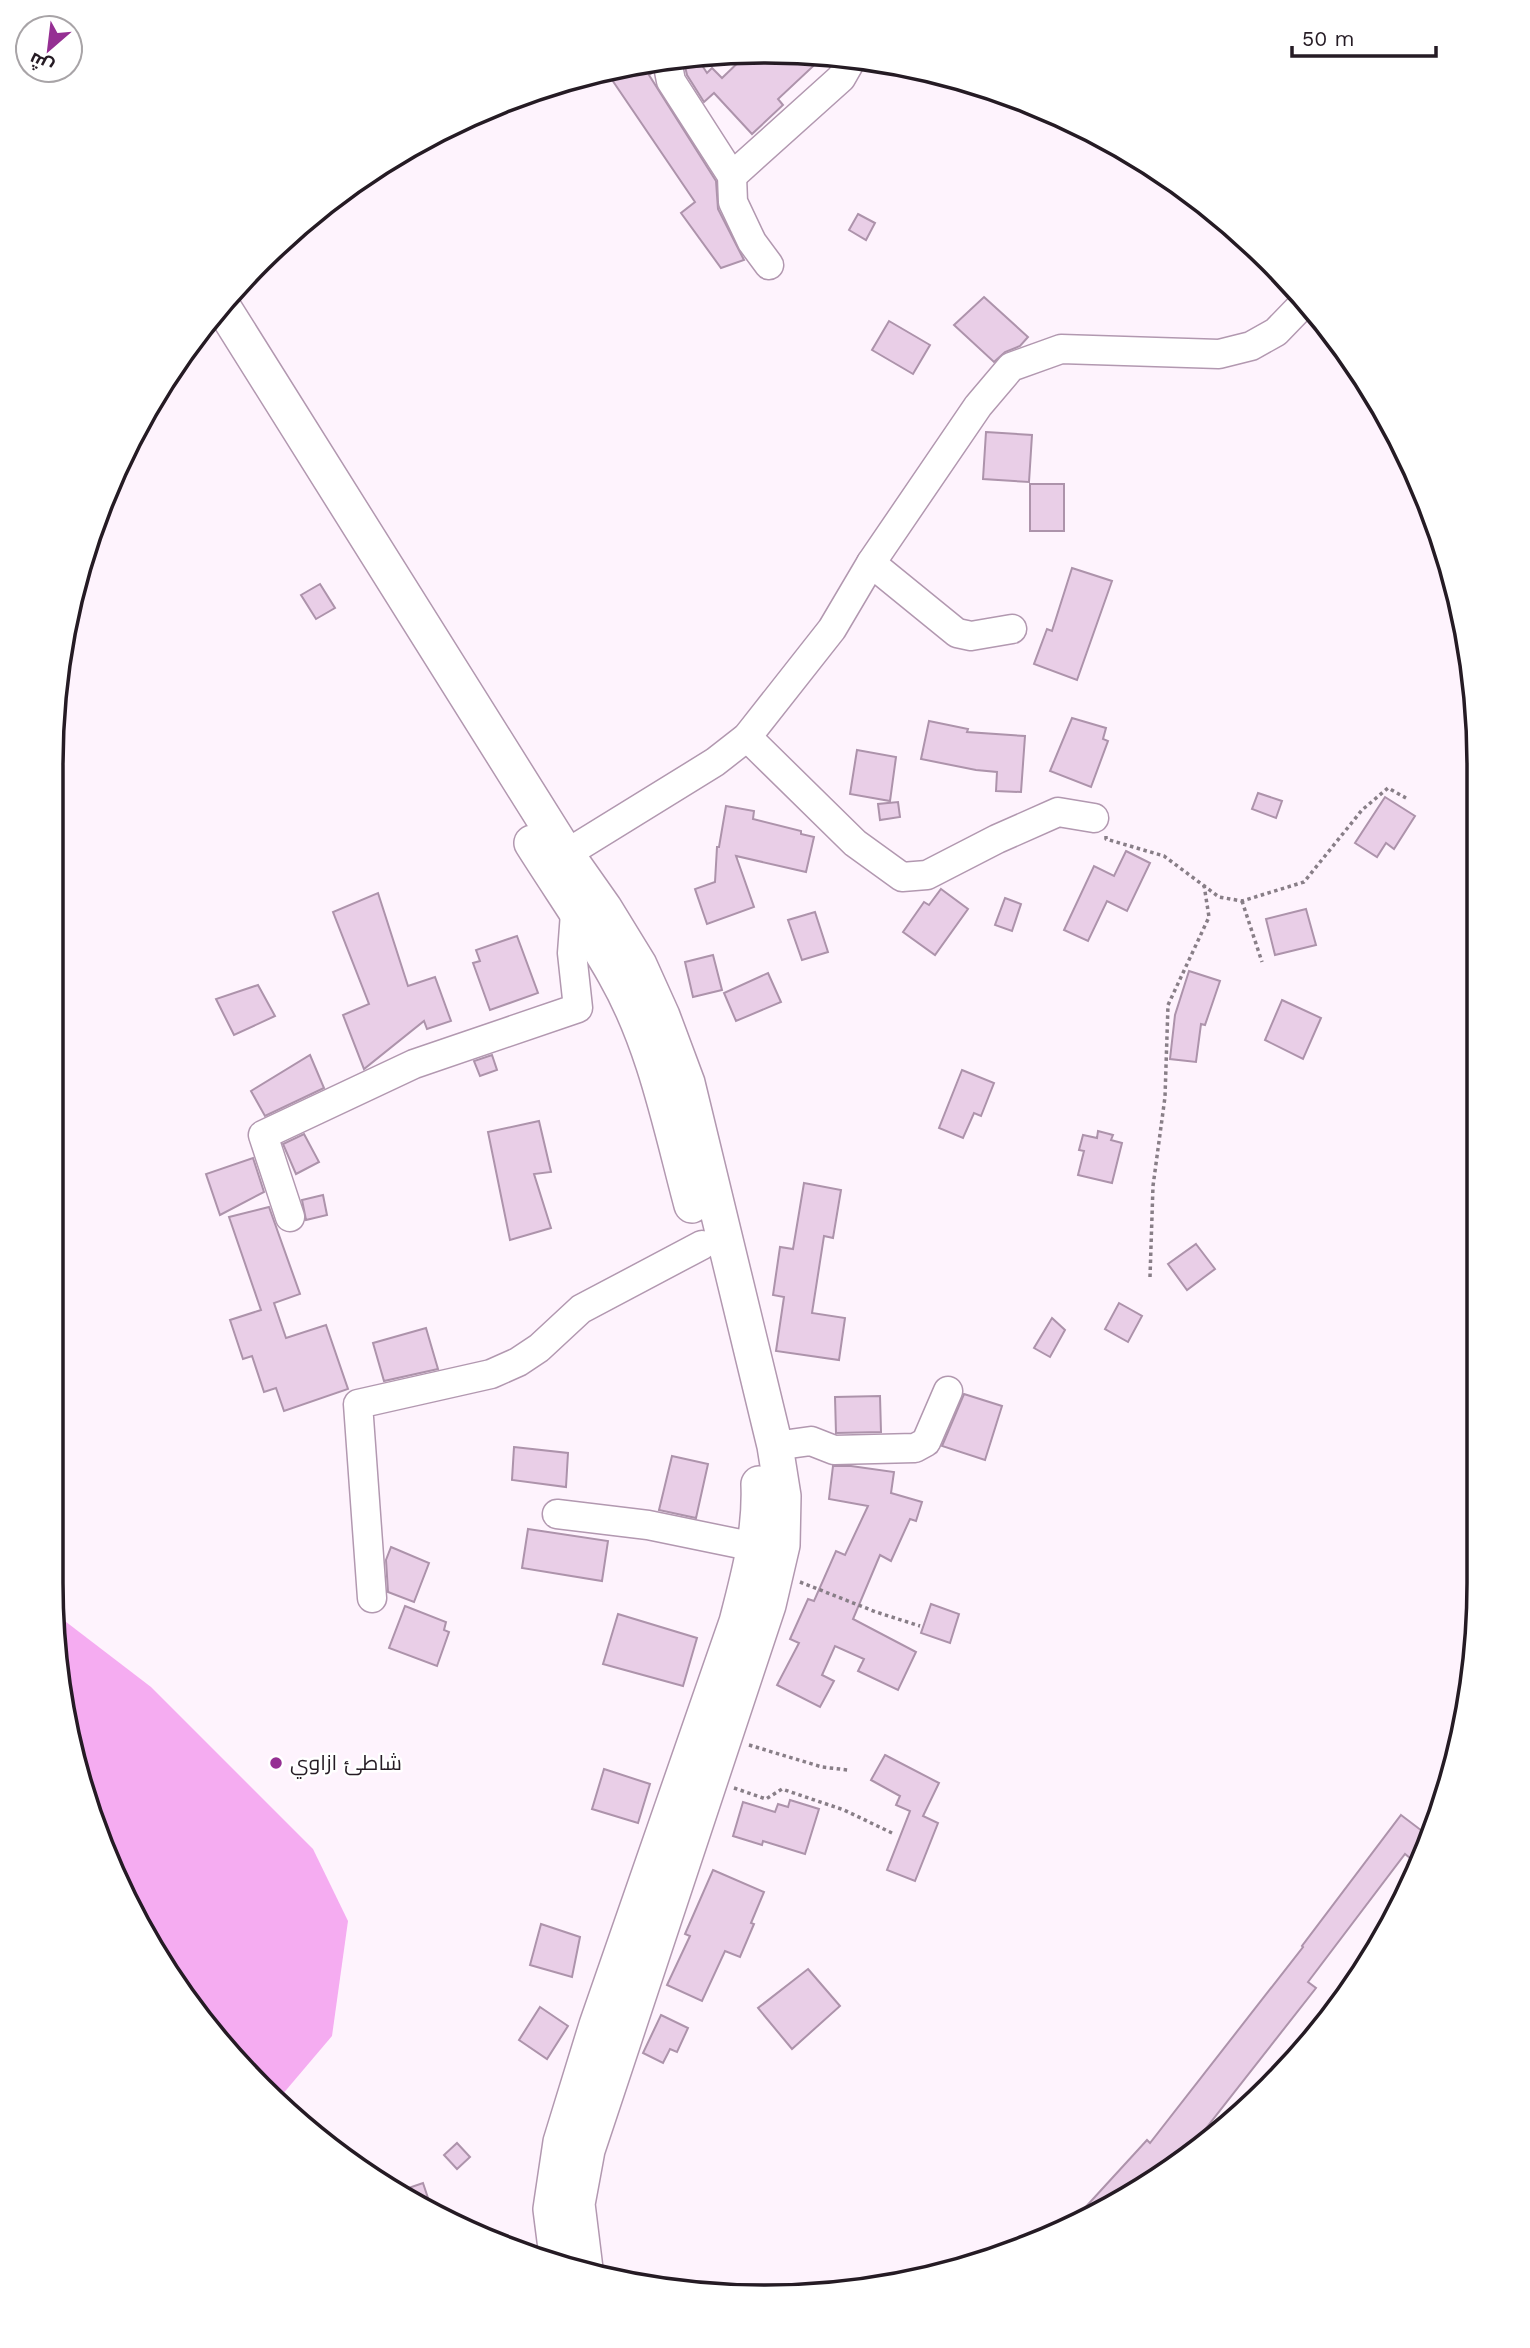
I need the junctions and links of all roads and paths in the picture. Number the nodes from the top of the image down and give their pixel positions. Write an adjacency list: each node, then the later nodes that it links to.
1 (843, 68): 3 (street)
2 (669, 70): 3 (street)
3 (732, 176): 4 (street)
4 (769, 265)
5 (1298, 309): 8 (street)
6 (227, 314): 13 (main road)
7 (211, 334): 16 (main road)
8 (871, 563): 9 (street); 10 (street)
9 (1012, 629)
10 (747, 737): 12 (street); 13 (street)
11 (1406, 798): 15 (path)
12 (1094, 818): 14 (path)
13 (566, 854): 22 (main road)
14 (1204, 885): 15 (path); 20 (path)
15 (1242, 901): 17 (path)
16 (575, 913): 18 (street); 19 (main road)
17 (1262, 962)
18 (290, 1217)
19 (702, 1245): 24 (main road); 25 (street)
20 (1150, 1277)
21 (948, 1391): 22 (street)
22 (775, 1446): 24 (main road)
23 (557, 1514): 24 (street)
24 (765, 1560): 26 (path); 27 (main road); 31 (main road)
25 (372, 1598)
26 (920, 1626)
27 (723, 1737): 28 (path); 29 (main road)
28 (848, 1770)
29 (709, 1779): 30 (path); 32 (main road)
30 (892, 1833)
31 (557, 2253)
32 (583, 2261)

